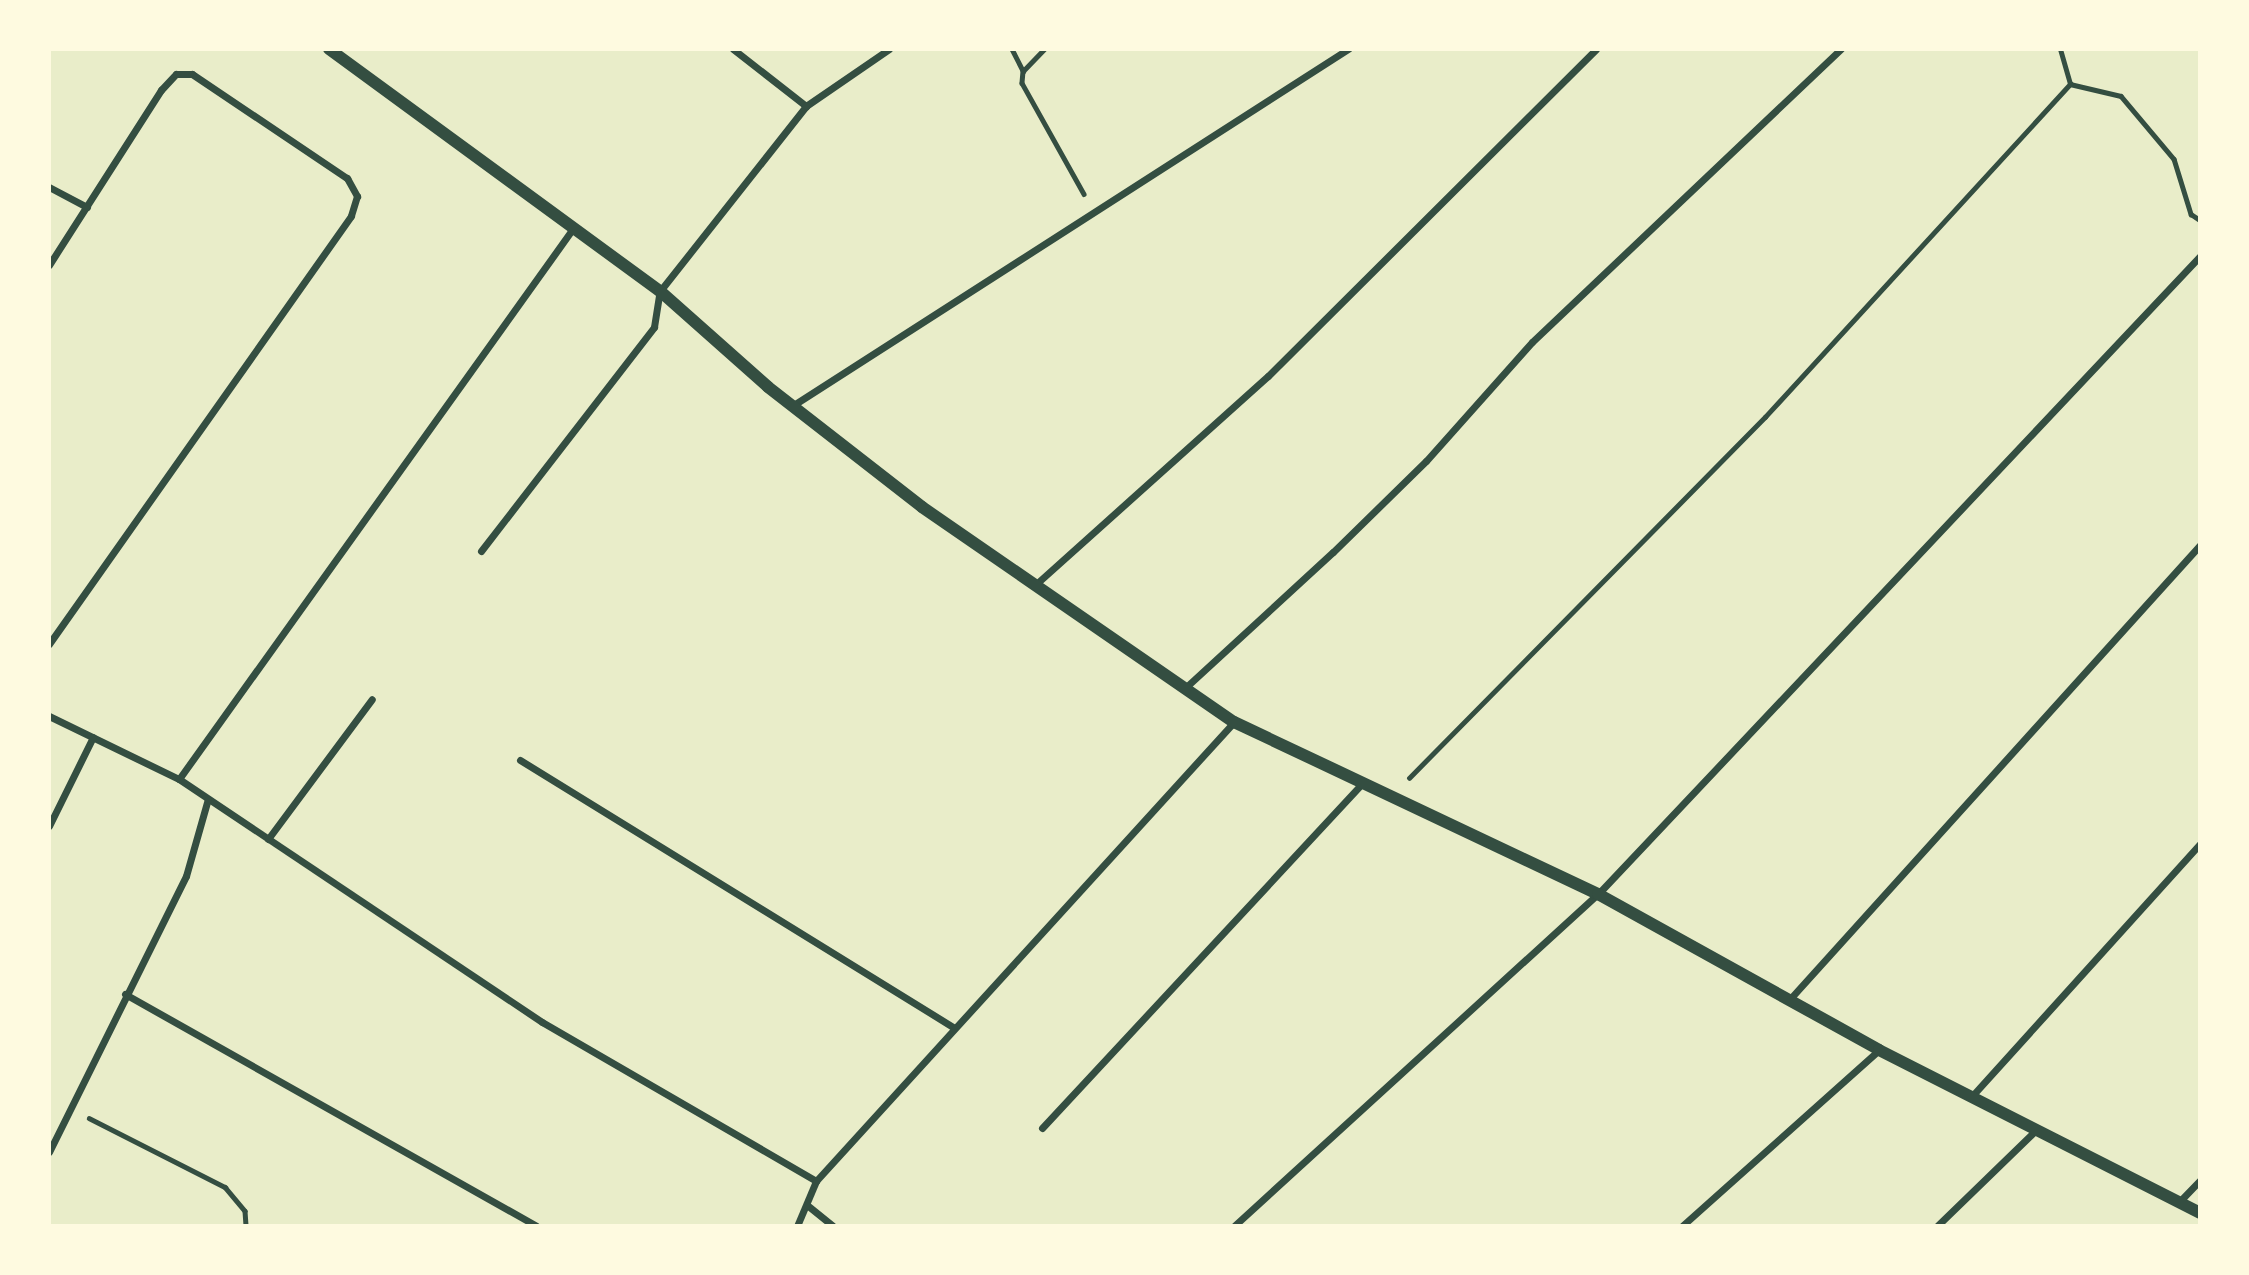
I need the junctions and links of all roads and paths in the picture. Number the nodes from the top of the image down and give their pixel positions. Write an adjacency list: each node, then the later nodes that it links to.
1 (329, 49): 17 (street)
2 (733, 49): 12 (street)
3 (889, 49): 12 (street)
4 (1012, 49): 10 (path)
5 (1044, 49): 10 (path)
6 (1348, 49): 15 (street)
7 (1596, 49): 24 (street)
8 (1841, 49): 26 (street)
9 (2060, 49): 11 (path)
10 (1023, 71): 15 (path)
11 (2070, 84): 16 (path); 34 (path)
12 (806, 106): 20 (street)
13 (49, 187): 14 (street)
14 (87, 207): 19 (street); 25 (street)
15 (1093, 211): 21 (street)
16 (2200, 220)
17 (575, 226): 20 (street); 32 (street)
18 (2200, 256): 39 (street)
19 (49, 265)
20 (660, 291): 21 (street); 23 (street)
21 (792, 406): 24 (street)
22 (2200, 545): 41 (street)
23 (481, 551)
24 (1033, 586): 26 (street)
25 (49, 644)
26 (1185, 688): 29 (street)
27 (372, 699): 37 (street)
28 (49, 716): 30 (street)
29 (1234, 722): 33 (street); 42 (street)
30 (93, 737): 32 (street); 36 (street)
31 (520, 760): 42 (street)
32 (179, 779): 35 (street)
33 (1363, 783): 34 (street); 46 (street)
34 (1391, 796): 39 (street)
35 (208, 799): 37 (street); 40 (street)
36 (49, 826)
37 (268, 839): 50 (street)
38 (2200, 844): 44 (street)
39 (1598, 894): 41 (street); 58 (street)
40 (125, 994): 45 (street); 55 (street)
41 (1789, 1000): 43 (street)
42 (953, 1027): 50 (street)
43 (1879, 1050): 44 (street); 59 (street)
44 (1972, 1096): 47 (street)
45 (70, 1108): 48 (street); 54 (path)
46 (1042, 1128)
47 (2038, 1129): 51 (street); 60 (street)
48 (49, 1152)
49 (2200, 1180): 51 (street)
50 (816, 1181): 52 (street)
51 (2179, 1202): 53 (street)
52 (807, 1205): 56 (street); 57 (street)
53 (2200, 1213)
54 (246, 1226)
55 (536, 1226)
56 (797, 1226)
57 (833, 1226)
58 (1234, 1226)
59 (1682, 1226)
60 (1937, 1226)

